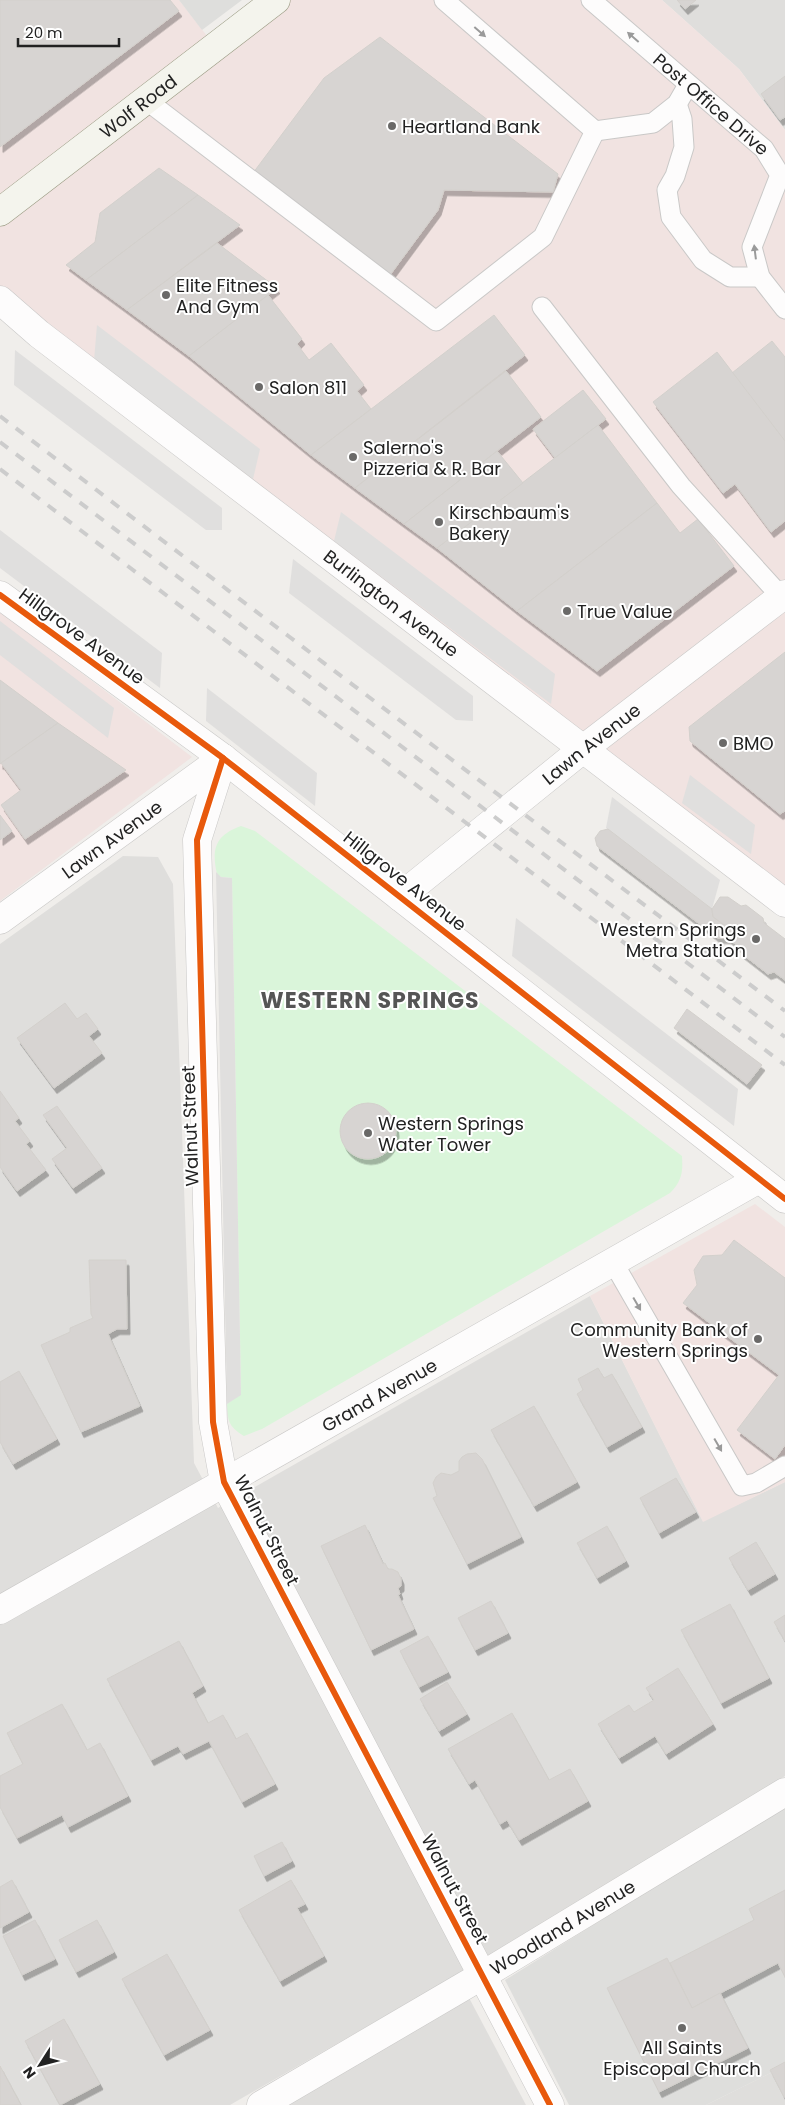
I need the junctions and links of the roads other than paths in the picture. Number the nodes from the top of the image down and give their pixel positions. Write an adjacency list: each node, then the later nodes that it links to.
1 (276, 0): 5 (main road, Wolf Road)
2 (444, 0): 7 (lane, one-way to 7)
3 (591, 0): 4 (lane, Post Office Drive, one-way to 3)
4 (688, 85): 6 (lane); 9 (lane, Post Office Drive, one-way to 4)
5 (146, 100): 7 (lane); 8 (main road, Wolf Road)
6 (677, 104): 7 (lane); 9 (lane)
7 (594, 131)
8 (0, 212)
9 (760, 276): 12 (lane, Post Office Drive)
10 (0, 300): 15 (street, Burlington Avenue)
11 (542, 307): 14 (lane)
12 (785, 309)
13 (0, 595): 16 (street, Hillgrove Avenue)
14 (784, 598): 15 (street, Lawn Avenue)
15 (583, 749): 17 (street, Lawn Avenue); 18 (street, Burlington Avenue)
16 (223, 758): 17 (street, Hillgrove Avenue); 19 (street, Lawn Avenue); 24 (street, Walnut Street)
17 (400, 897): 20 (street, Hillgrove Avenue)
18 (785, 902)
19 (0, 920)
20 (759, 1179): 21 (street, Hillgrove Avenue); 22 (street, Grand Avenue)
21 (785, 1199)
22 (613, 1262): 23 (lane, one-way to 23); 24 (street, Grand Avenue)
23 (785, 1466)
24 (224, 1482): 25 (street, Grand Avenue); 27 (street, Walnut Street)
25 (0, 1610)
26 (785, 1792): 27 (street, Woodland Avenue)
27 (483, 1975): 28 (street, Woodland Avenue); 29 (street, Walnut Street)
28 (261, 2105)
29 (550, 2105)

